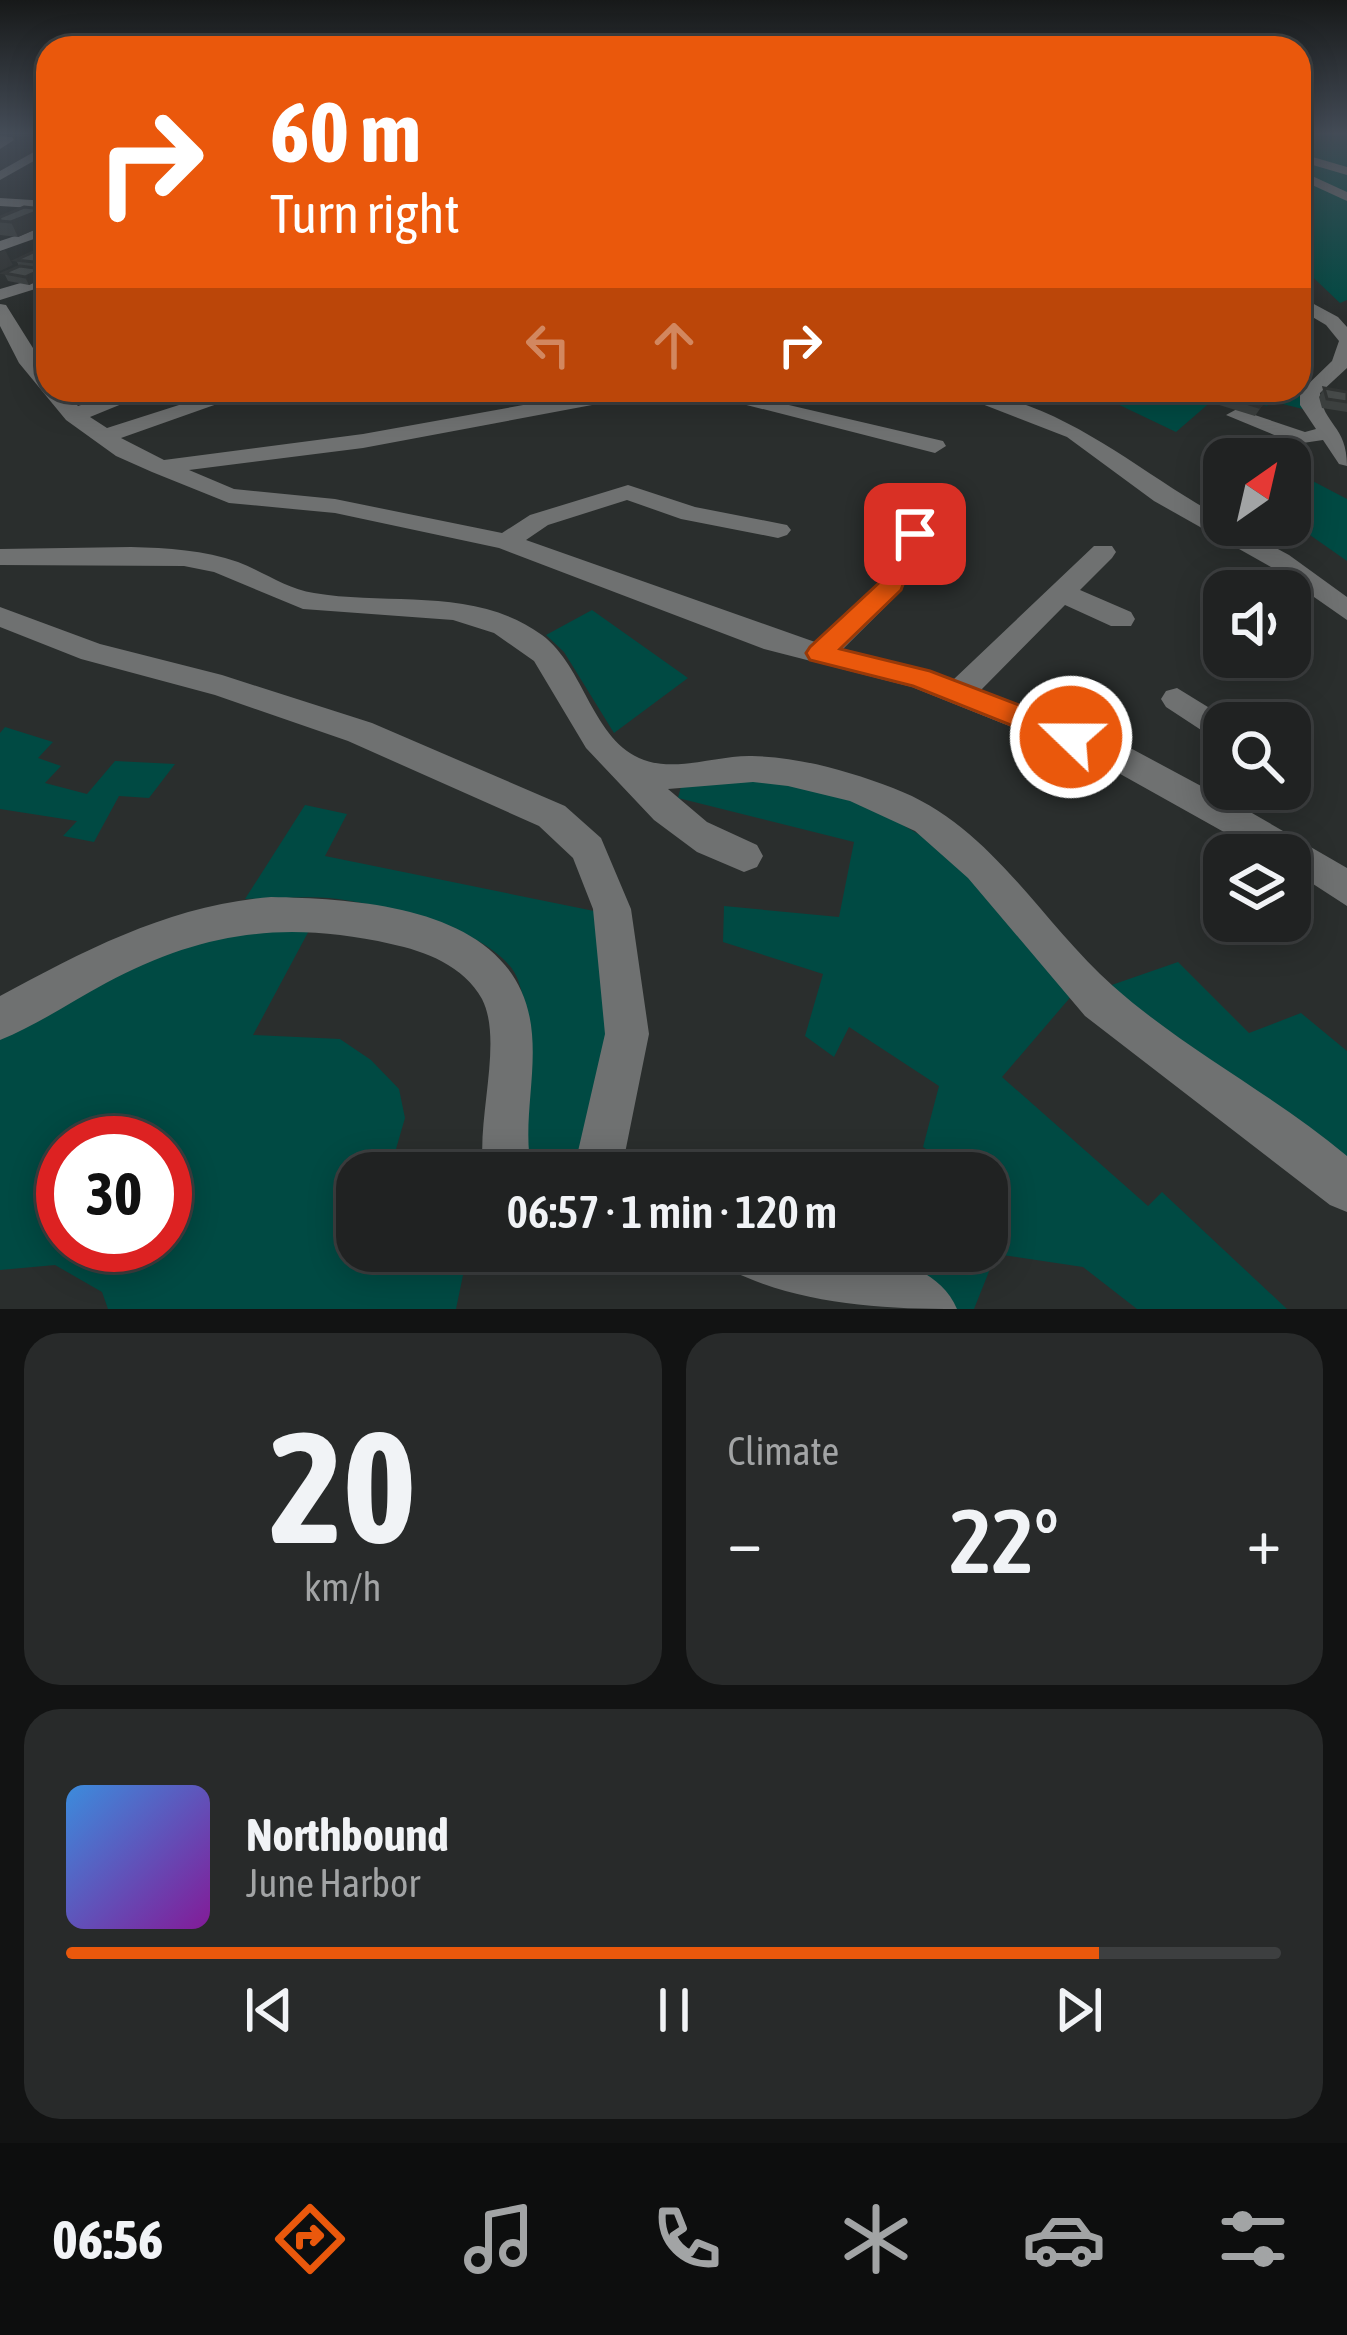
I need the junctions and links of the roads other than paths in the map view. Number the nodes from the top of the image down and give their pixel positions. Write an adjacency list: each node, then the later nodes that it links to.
1 (36, 233): 2 (street)
2 (0, 246)
3 (36, 284): 4 (street)
4 (0, 295)
5 (1311, 304): 7 (street)
6 (0, 309): 10 (street)
7 (1336, 312): 8 (street); 9 (street)
8 (1311, 319)
9 (1347, 341): 11 (street)
10 (36, 371)
11 (1311, 391)
12 (62, 402): 20 (street)
13 (111, 402): 20 (street)
14 (210, 402): 23 (street)
15 (575, 402): 27 (street)
16 (749, 402): 24 (street)
17 (994, 402): 25 (street)
18 (1311, 402): 22 (street)
19 (980, 409): 25 (street)
20 (74, 415): 23 (street)
21 (1237, 415): 22 (street)
22 (1329, 432): 26 (street)
23 (104, 436): 27 (street)
24 (935, 446)
25 (1101, 448): 34 (street)
26 (1347, 459)
27 (157, 468): 30 (street)
28 (949, 506): 37 (street)
29 (778, 530): 30 (street)
30 (506, 542): 37 (street)
31 (1103, 552): 33 (street)
32 (0, 557): 41 (street)
33 (1060, 592): 36 (street); 38 (street)
34 (1347, 611)
35 (0, 616): 48 (street)
36 (1121, 619)
37 (820, 653): 38 (street)
38 (958, 693): 42 (street)
39 (1177, 699): 40 (street)
40 (1203, 718)
41 (630, 769): 44 (street); 49 (street)
42 (1203, 790)
43 (1242, 810): 45 (street)
44 (744, 856)
45 (1347, 889)
46 (0, 1019): 47 (street)
47 (502, 1152)
48 (602, 1152)
49 (1347, 1188)
50 (828, 1272): 51 (street)
51 (930, 1309)

